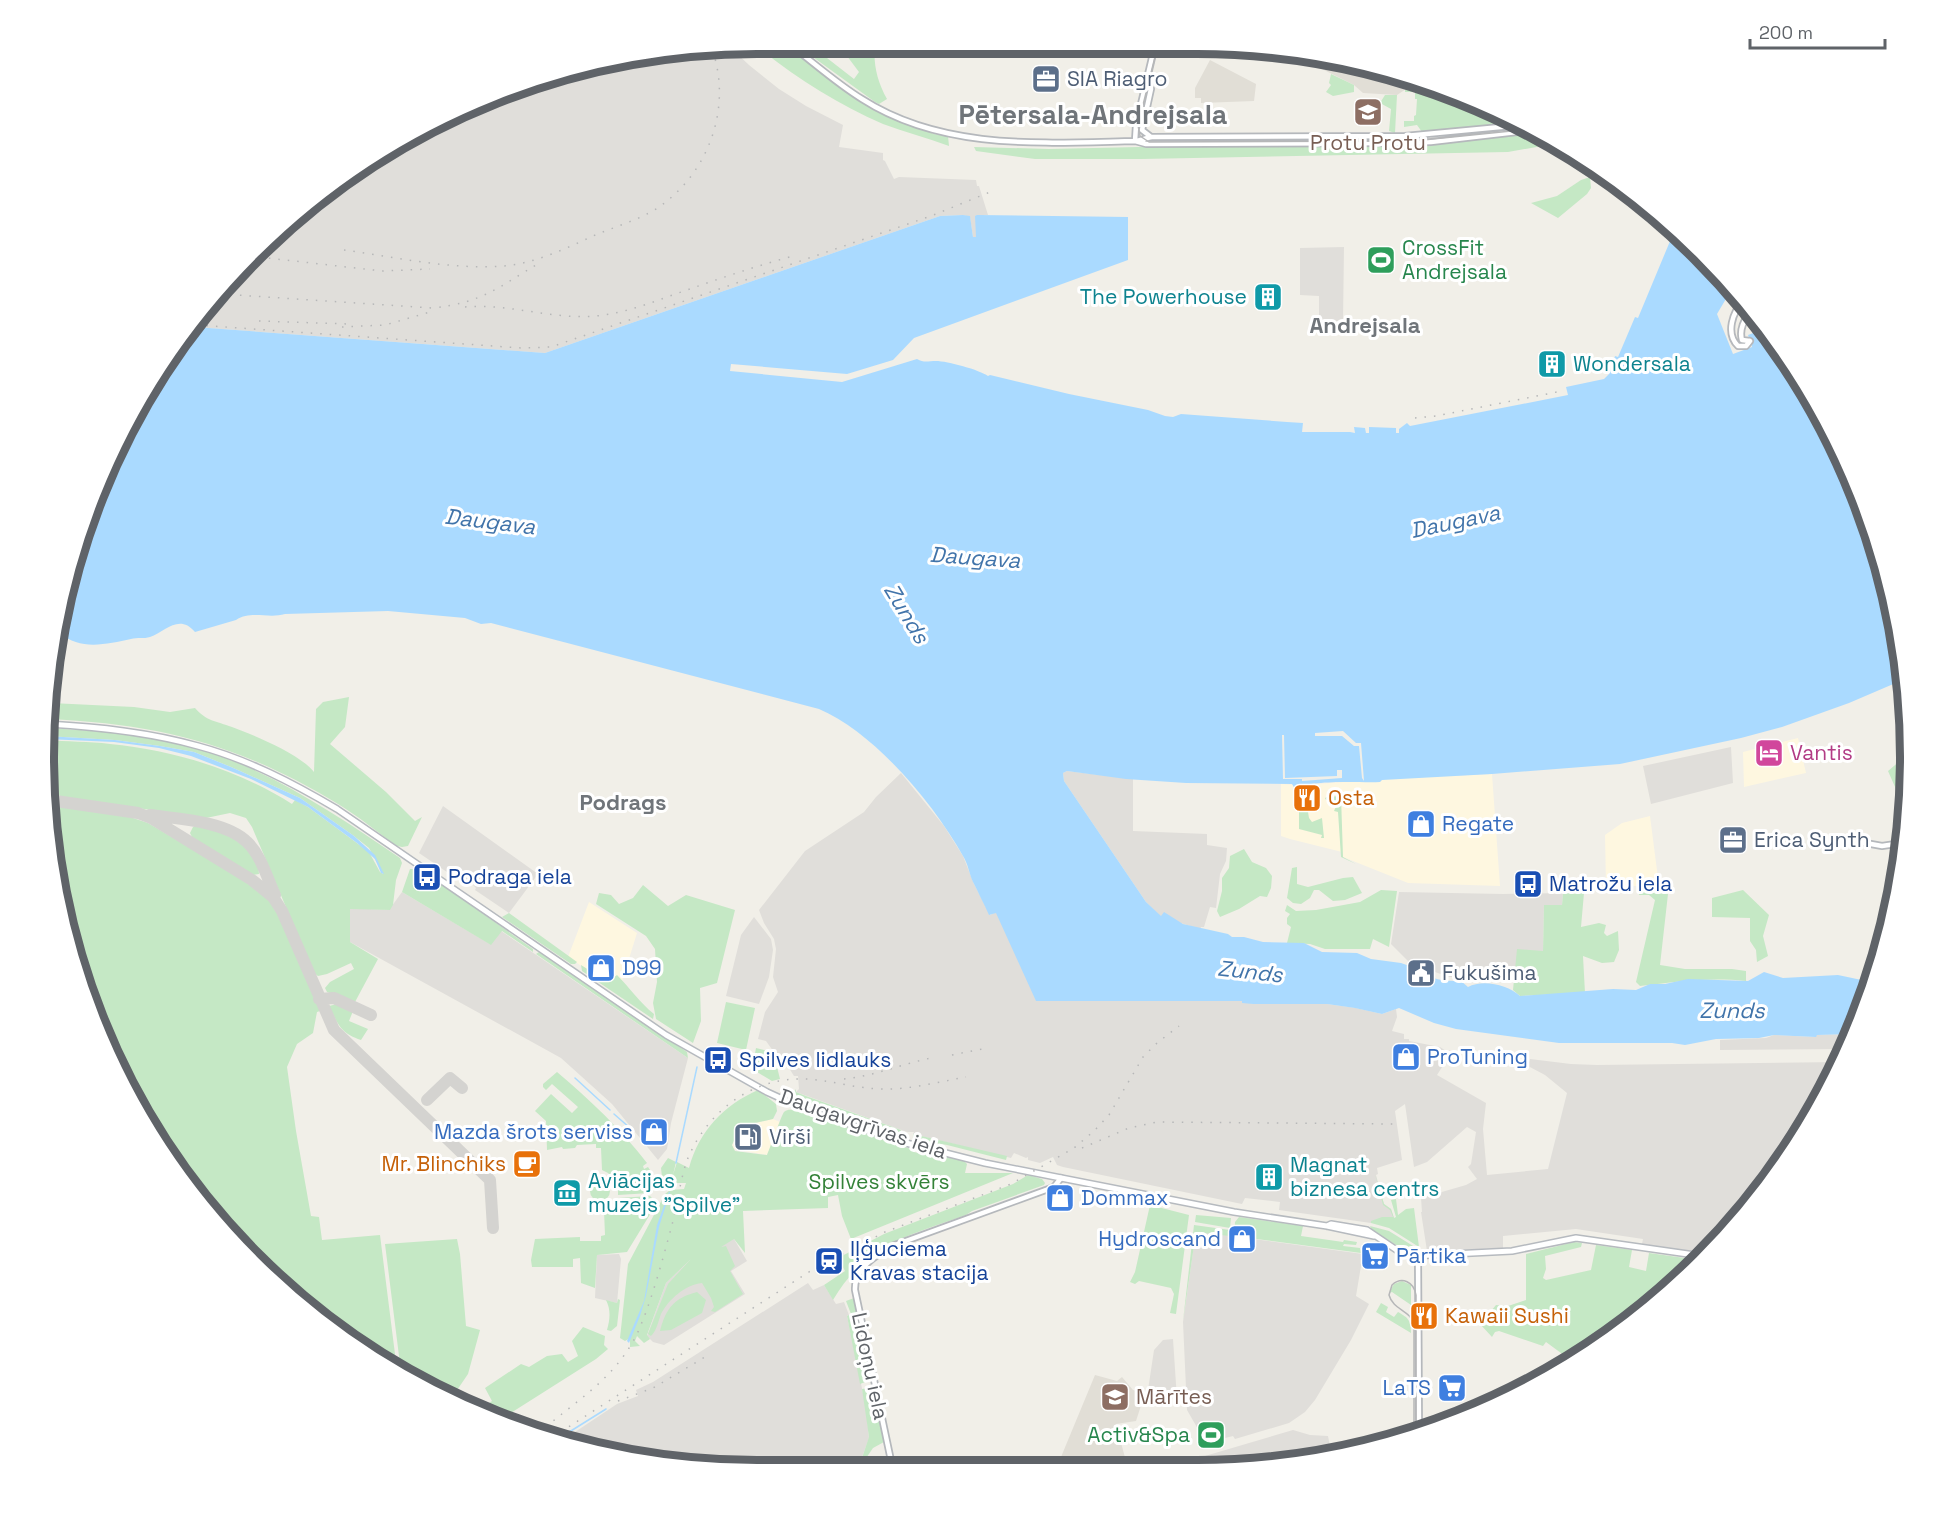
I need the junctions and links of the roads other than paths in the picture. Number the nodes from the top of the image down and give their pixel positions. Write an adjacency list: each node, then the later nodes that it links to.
1 (802, 54): 7 (street)
2 (1153, 54): 3 (street)
3 (1145, 86): 6 (street); 7 (street)
4 (1509, 126): 6 (street)
5 (1519, 132): 7 (street)
6 (1151, 137): 7 (street)
7 (1135, 141)
8 (1738, 308): 9 (street)
9 (1746, 318)
10 (55, 725): 13 (main road, Daugavgrīvas iela)
11 (1860, 842): 12 (street)
12 (1894, 844)
13 (1061, 1178): 15 (main road, Daugavgrīvas iela); 17 (street, Lidoņu iela)
14 (1693, 1255): 15 (main road, Daugavgrīvas iela)
15 (1418, 1256): 16 (street)
16 (1419, 1424)
17 (890, 1460)

